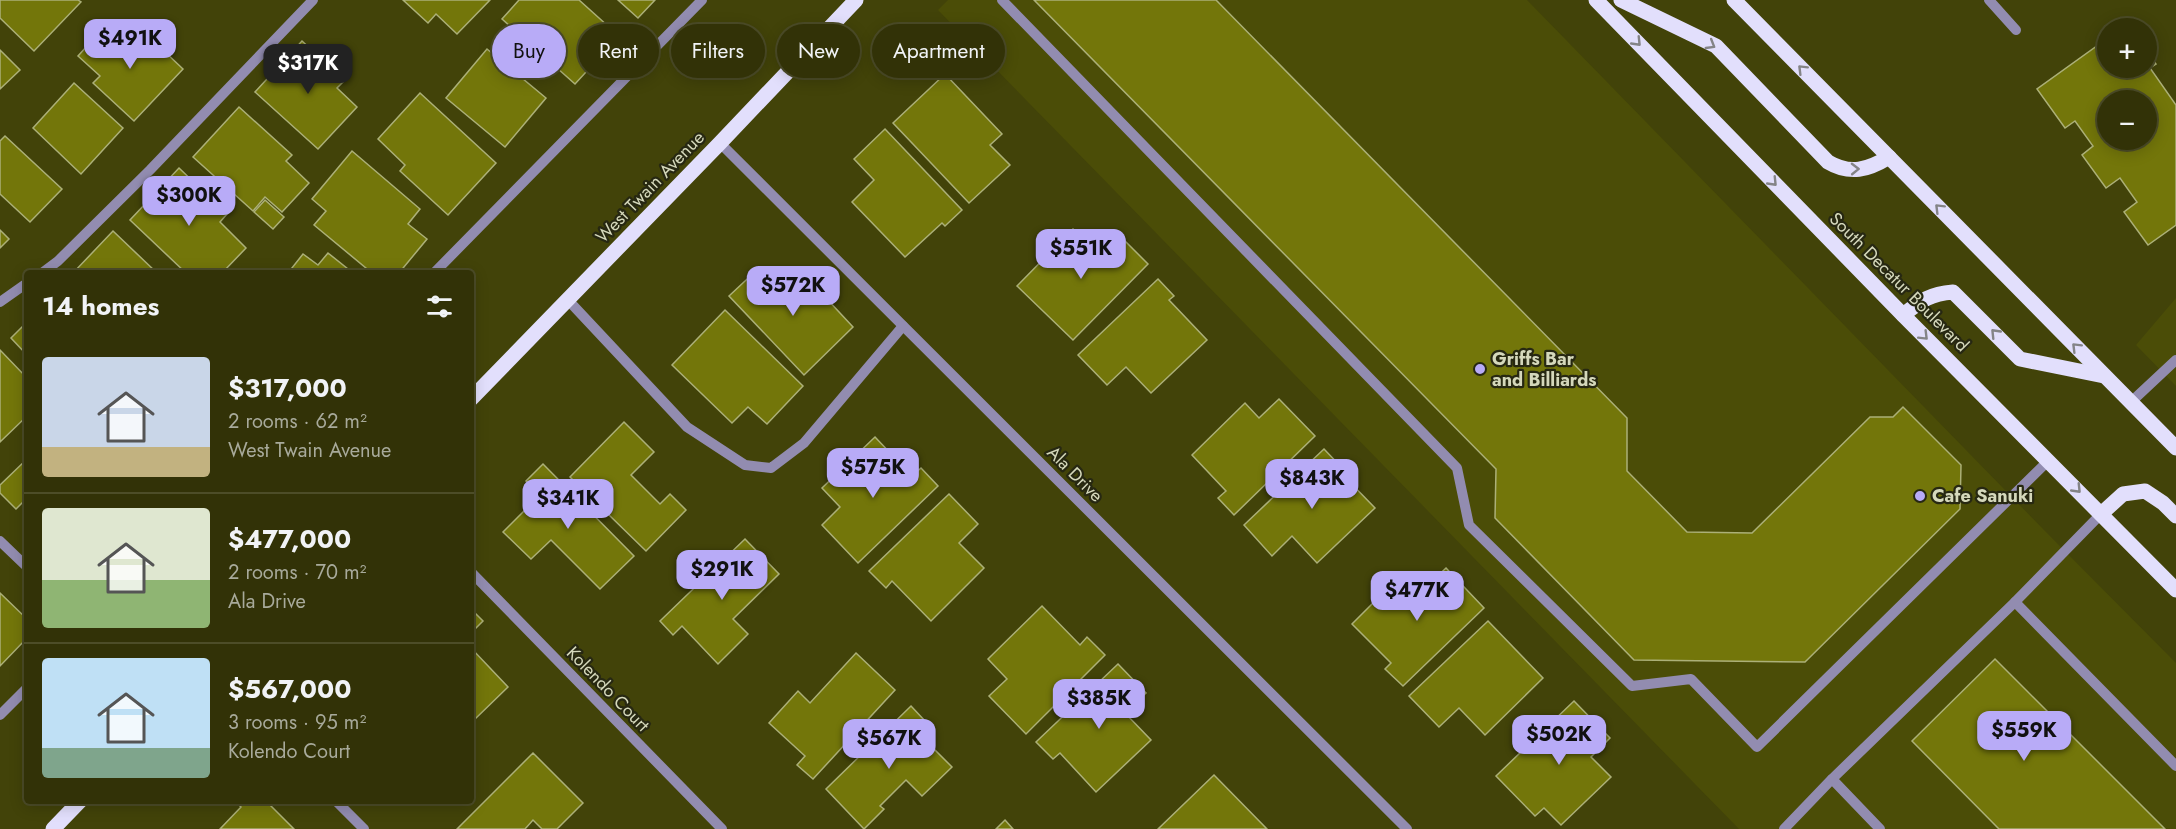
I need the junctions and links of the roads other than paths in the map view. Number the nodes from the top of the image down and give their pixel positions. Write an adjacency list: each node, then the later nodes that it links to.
1 (313, 0): 12 (street)
2 (702, 0): 13 (street)
3 (856, 0): 10 (main road, West Twain Avenue)
4 (1002, 0): 24 (street)
5 (1596, 0): 17 (main road, South Decatur Boulevard, one-way to 17)
6 (1621, 0): 11 (main road, one-way to 11)
7 (1734, 0): 11 (main road, one-way to 7)
8 (1989, 0): 9 (street)
9 (2016, 30)
10 (720, 143): 15 (main road, West Twain Avenue); 18 (street, Ala Drive)
11 (1890, 158): 20 (main road, one-way to 11)
12 (46, 270)
13 (437, 270)
14 (24, 285): 16 (street)
15 (568, 300): 18 (street); 21 (main road, West Twain Avenue)
16 (0, 302)
17 (1903, 315): 20 (main road, one-way to 17); 24 (main road, South Decatur Boulevard, one-way to 24)
18 (903, 326): 41 (street, Ala Drive)
19 (2176, 360): 22 (street)
20 (2104, 376): 22 (main road)
21 (474, 396)
22 (2131, 402): 23 (main road)
23 (2176, 448)
24 (2049, 460): 25 (main road, South Decatur Boulevard, one-way to 25)
25 (2101, 514): 26 (main road); 30 (main road, South Decatur Boulevard); 31 (street)
26 (2176, 516)
27 (0, 541): 28 (street)
28 (24, 564)
29 (474, 575): 40 (street, Kolendo Court)
30 (2176, 590)
31 (2015, 602): 34 (street); 35 (street)
32 (24, 691): 33 (street)
33 (0, 715)
34 (2176, 766)
35 (1832, 779): 42 (street); 43 (street)
36 (77, 804): 38 (main road)
37 (339, 804): 39 (street)
38 (53, 829)
39 (364, 829)
40 (722, 829)
41 (1407, 829)
42 (1784, 829)
43 (1880, 829)

